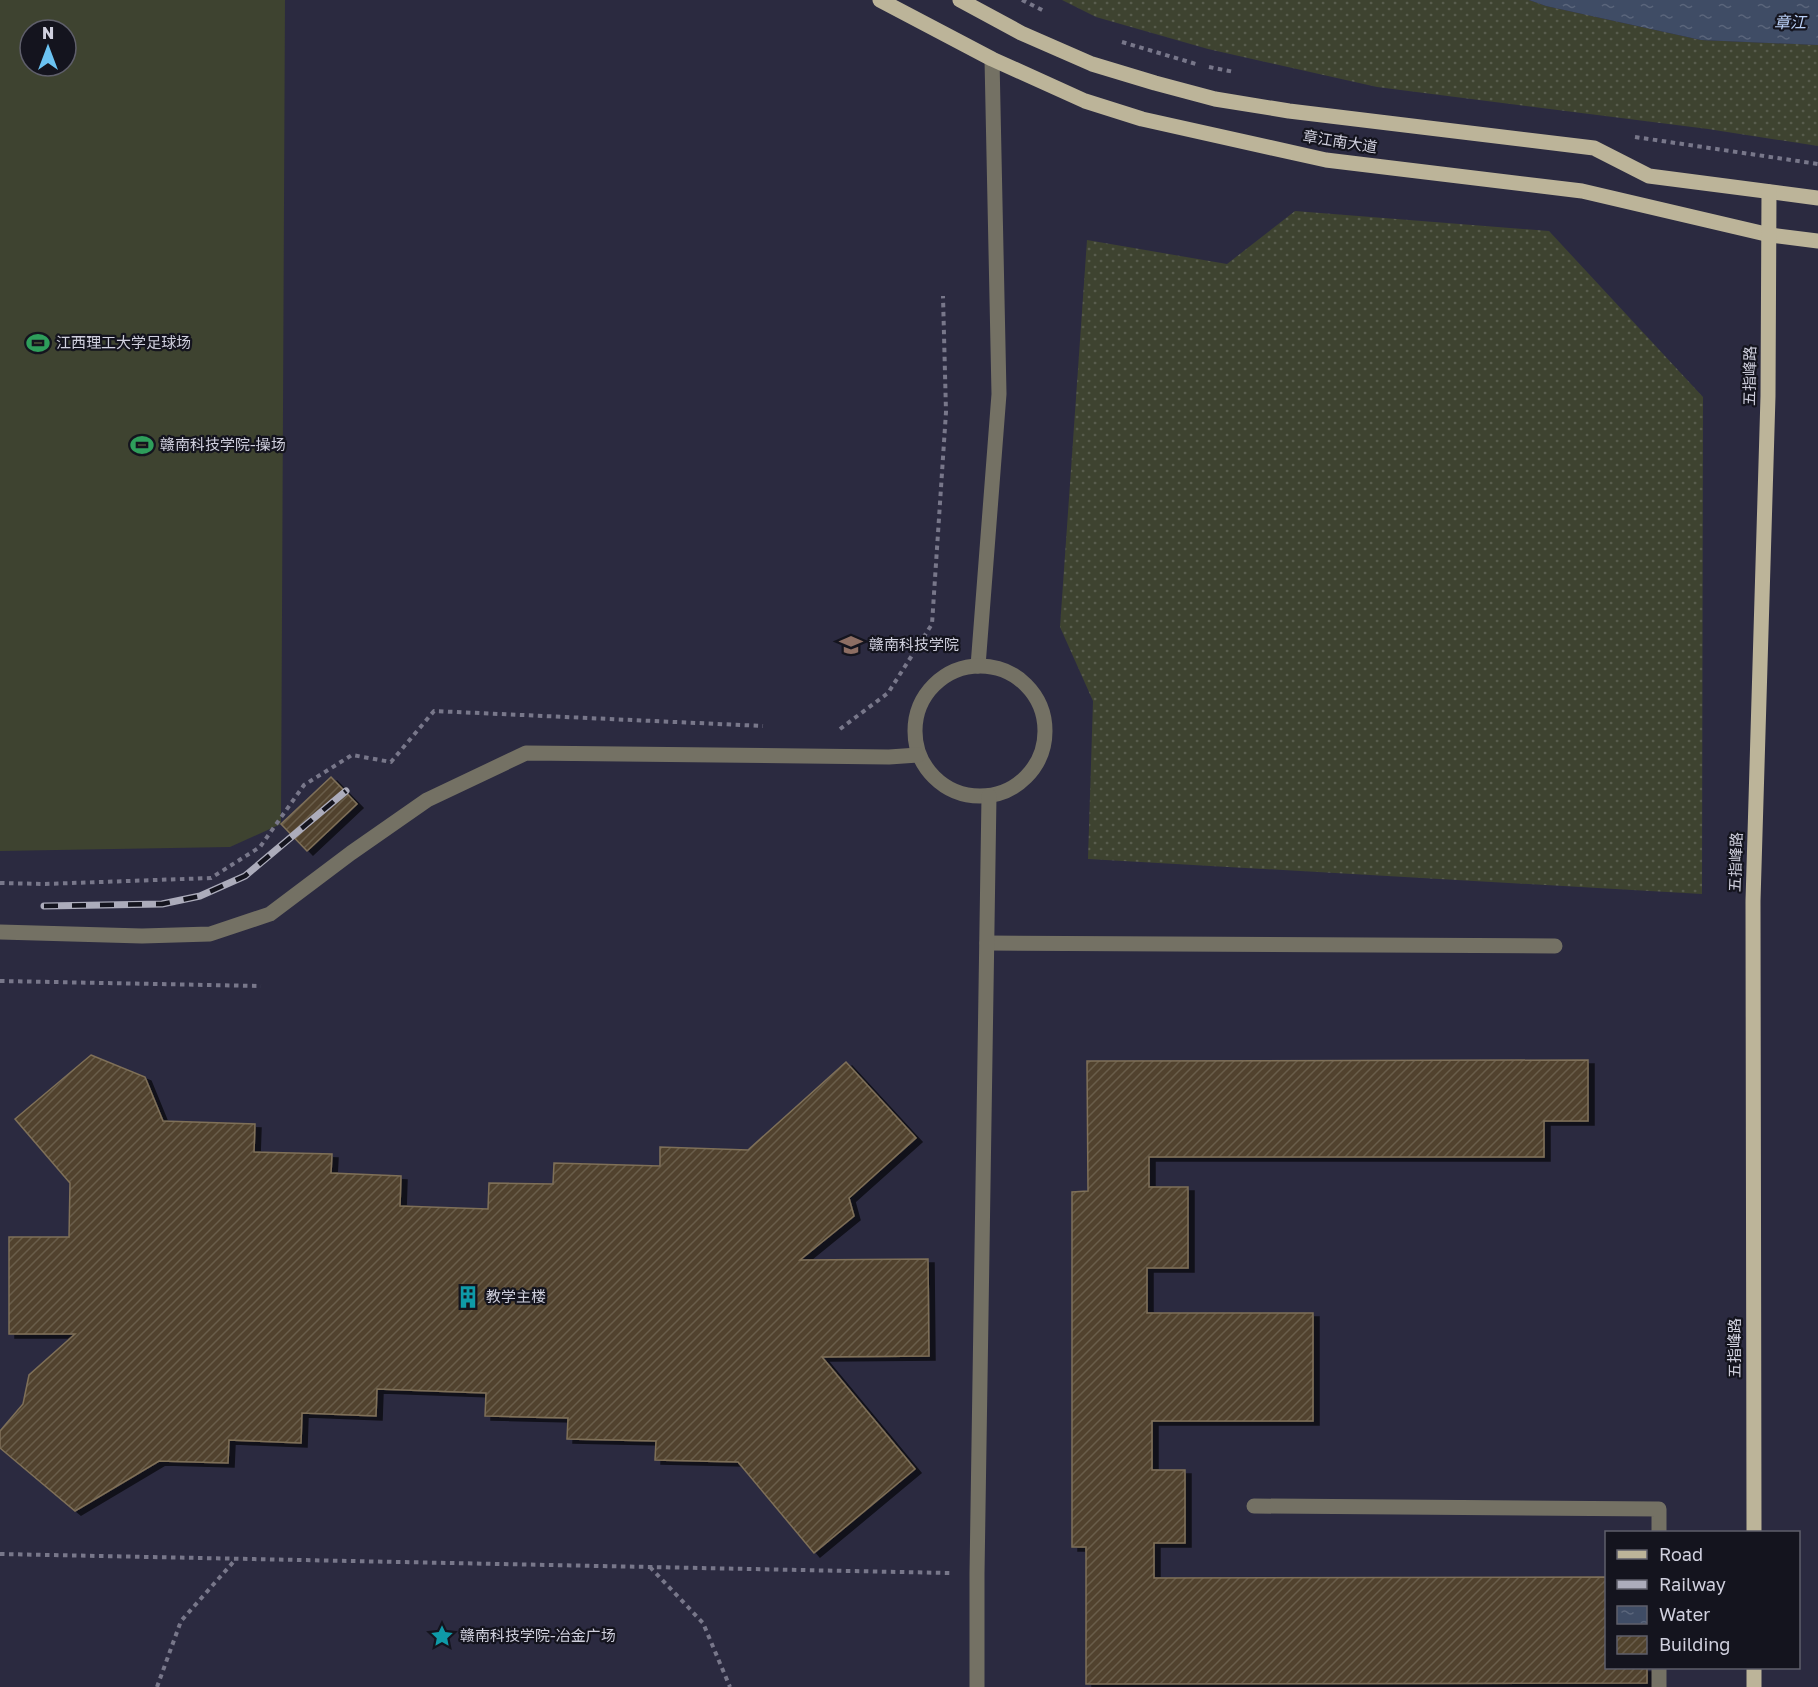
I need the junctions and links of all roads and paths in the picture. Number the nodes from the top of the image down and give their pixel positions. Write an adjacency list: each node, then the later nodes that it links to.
1 (880, 0): 3 (main road, 章江南大道)
2 (960, 0): 4 (main road, 章江南大道)
3 (992, 58): 6 (main road, 章江南大道); 9 (street)
4 (1769, 192): 5 (main road, 章江南大道); 6 (main road, 五指峰路)
5 (1818, 198)
6 (1770, 235): 7 (main road, 章江南大道); 22 (main road, 五指峰路)
7 (1818, 241)
8 (943, 296): 11 (path)
9 (978, 666): 12 (street); 13 (street)
10 (767, 726): 14 (path)
11 (838, 730)
12 (918, 755): 13 (street); 15 (street)
13 (989, 796): 16 (street)
14 (0, 883)
15 (0, 932)
16 (987, 943): 17 (street); 26 (street)
17 (1555, 946)
18 (0, 981): 19 (path)
19 (261, 986)
20 (1254, 1506): 21 (street)
21 (1659, 1531)
22 (1754, 1531)
23 (0, 1554): 24 (path)
24 (236, 1559): 25 (path); 29 (path)
25 (650, 1567): 26 (path); 30 (path)
26 (977, 1574): 31 (street)
27 (1659, 1669): 32 (street)
28 (1754, 1669): 33 (main road)
29 (157, 1687)
30 (730, 1687)
31 (977, 1687)
32 (1659, 1687)
33 (1754, 1687)

